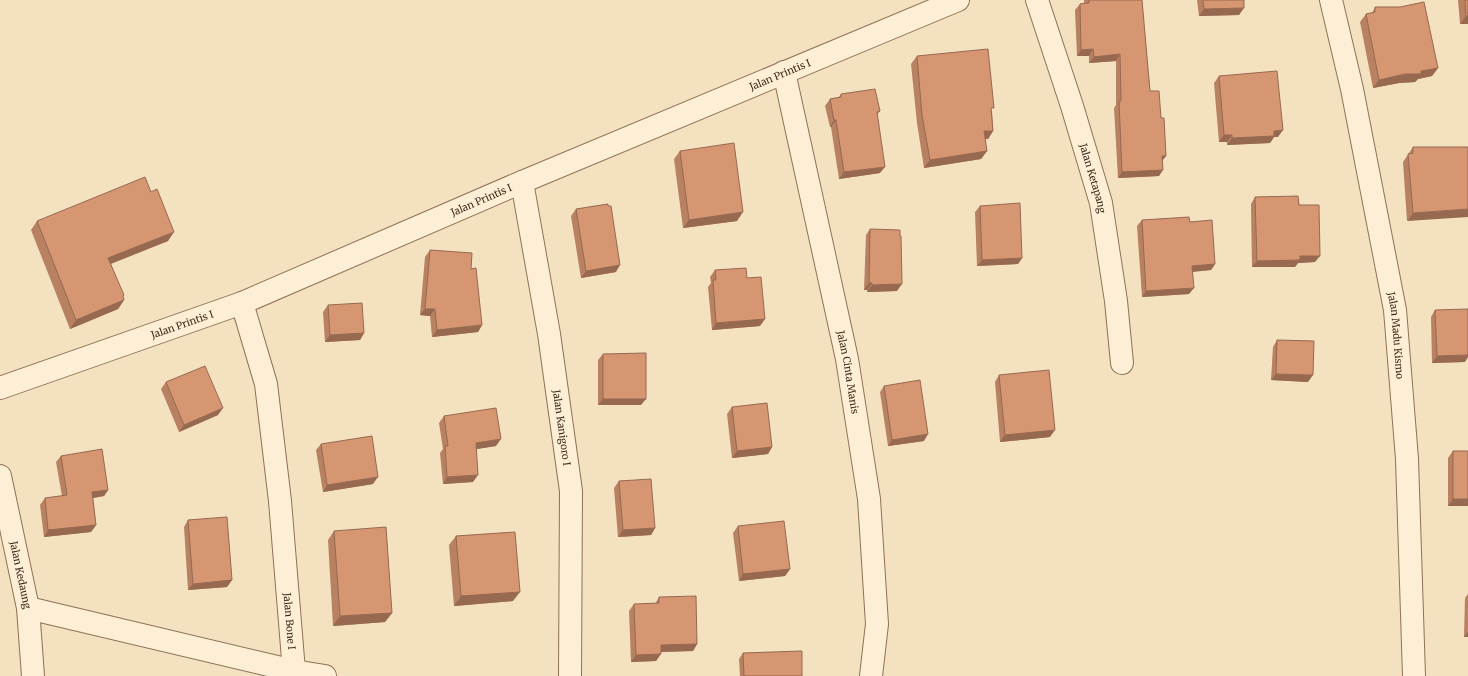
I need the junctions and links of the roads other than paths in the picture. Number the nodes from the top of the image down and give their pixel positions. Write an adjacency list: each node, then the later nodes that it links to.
1 (958, 0): 4 (street, Jalan Printis I)
2 (1037, 0): 7 (street, Jalan Ketapang)
3 (1331, 0): 16 (street, Jalan Madu Kismo)
4 (784, 72): 5 (street, Jalan Printis I); 15 (street, Jalan Cinta Manis)
5 (522, 182): 6 (street, Jalan Printis I); 14 (street, Jalan Kanigoro I)
6 (242, 303): 8 (street, Jalan Printis I); 11 (street, Jalan Bone I)
7 (1122, 363)
8 (0, 388)
9 (0, 476): 10 (street, Jalan Kedaung)
10 (28, 608): 11 (street); 12 (street, Jalan Kedaung)
11 (294, 671): 13 (street)
12 (33, 676)
13 (325, 676)
14 (570, 676)
15 (871, 676)
16 (1414, 676)

